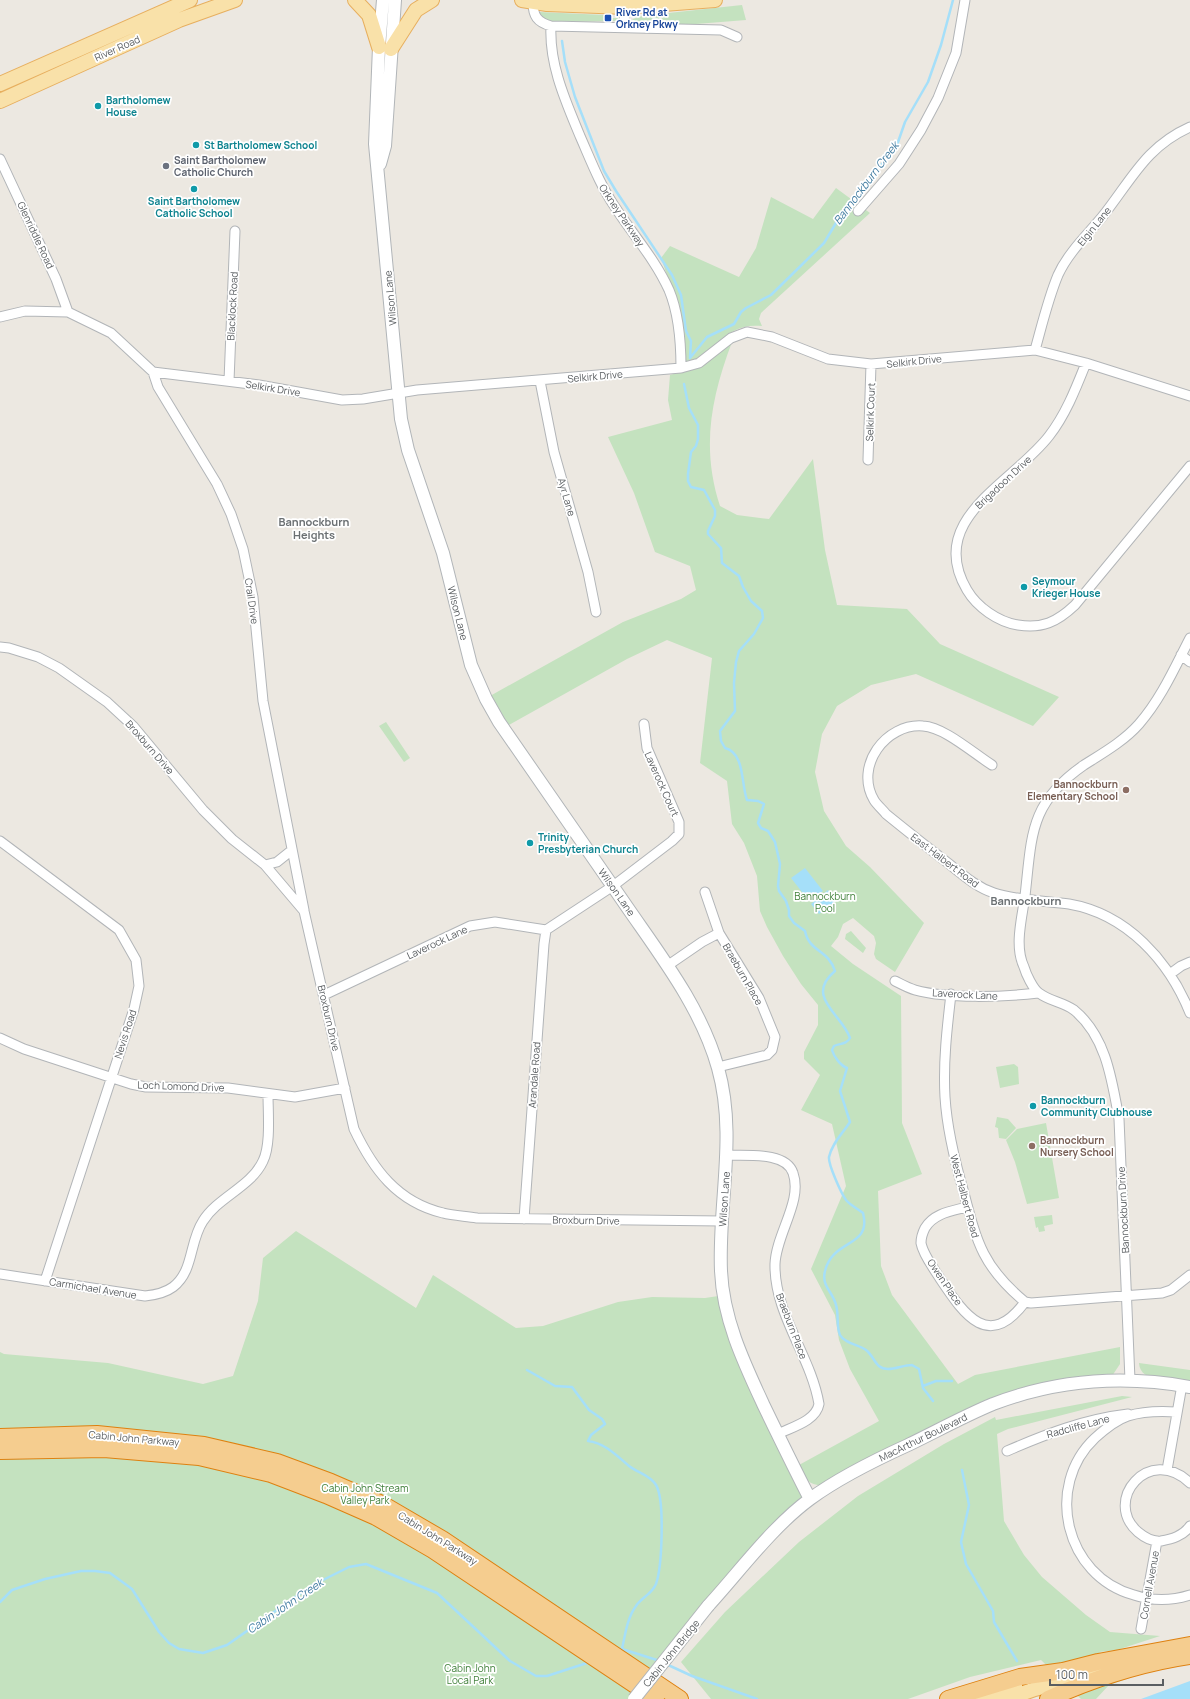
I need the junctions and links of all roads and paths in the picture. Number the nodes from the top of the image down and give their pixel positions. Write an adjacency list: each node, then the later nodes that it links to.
1 (190, 0): 15 (main road, River Road)
2 (235, 0): 16 (main road, River Road)
3 (355, 0): 14 (main road)
4 (383, 0): 14 (main road, Wilson Lane)
5 (395, 0): 14 (main road, Wilson Lane)
6 (432, 0): 14 (main road)
7 (715, 0): 10 (main road)
8 (965, 0): 19 (street)
9 (527, 1): 10 (main road); 11 (street)
10 (625, 7): 12 (street)
11 (551, 26): 12 (street); 26 (street, Orkney Parkway)
12 (624, 27): 13 (street)
13 (737, 37)
14 (385, 48): 30 (main road, Wilson Lane)
15 (0, 84)
16 (0, 101)
17 (1190, 127): 23 (street, Elgin Lane)
18 (0, 159): 21 (street, Glenriddle Road)
19 (858, 211)
20 (235, 231): 28 (street, Blacklock Road)
21 (68, 312): 22 (street); 27 (street)
22 (0, 317)
23 (1035, 350): 24 (street, Selkirk Drive); 25 (street, Selkirk Drive)
24 (1086, 363): 31 (street, Selkirk Drive); 33 (street, Brigadoon Drive)
25 (871, 364): 26 (street, Selkirk Drive); 32 (street, Selkirk Court)
26 (681, 368): 29 (street, Selkirk Drive)
27 (153, 372): 28 (street, Selkirk Drive); 42 (street, Crail Drive)
28 (228, 381): 30 (street, Selkirk Drive)
29 (540, 381): 30 (street, Selkirk Drive); 34 (street, Ayr Lane)
30 (398, 394): 44 (main road, Wilson Lane)
31 (1190, 396)
32 (868, 460)
33 (1190, 466)
34 (596, 612)
35 (1190, 638): 37 (street)
36 (0, 647): 43 (street, Broxburn Drive)
37 (1181, 655): 38 (street); 46 (street)
38 (1190, 662)
39 (644, 724): 44 (street, Laverock Court)
40 (992, 765): 46 (street, East Halbert Road)
41 (0, 841): 60 (street, Nevis Road)
42 (292, 850): 43 (street); 47 (street, Crail Drive)
43 (265, 865): 47 (street, Broxburn Drive)
44 (613, 886): 48 (street); 51 (main road, Wilson Lane)
45 (705, 892): 49 (street)
46 (1024, 898): 52 (street, East Halbert Road); 54 (street)
47 (304, 911): 56 (street, Broxburn Drive)
48 (546, 930): 56 (street, Laverock Lane); 65 (street, Arandale Road)
49 (719, 933): 51 (street); 59 (street, Braeburn Place)
50 (1190, 962): 52 (street)
51 (667, 966): 59 (main road, Wilson Lane)
52 (1170, 974): 57 (street, East Halbert Road)
53 (895, 981): 55 (street, Laverock Lane)
54 (1038, 993): 55 (street, Laverock Lane); 70 (street, Bannockburn Drive)
55 (951, 994): 64 (street, West Halbert Road)
56 (324, 995): 61 (street, Broxburn Drive)
57 (1190, 1013)
58 (0, 1038): 60 (street, Loch Lomond Drive)
59 (718, 1067): 63 (main road, Wilson Lane)
60 (111, 1077): 62 (street, Loch Lomond Drive); 69 (street, Nevis Road)
61 (345, 1088): 62 (street, Loch Lomond Drive); 65 (street, Broxburn Drive)
62 (268, 1094): 69 (street, Carmichael Avenue)
63 (727, 1155): 66 (main road, Wilson Lane); 76 (street, Braeburn Place)
64 (967, 1207): 71 (street, West Halbert Road); 71 (street, Owen Place)
65 (524, 1219): 66 (street, Broxburn Drive)
66 (722, 1221): 76 (main road, Wilson Lane)
67 (0, 1274): 69 (street, Carmichael Avenue)
68 (1190, 1275): 70 (street)
69 (45, 1281)
70 (1127, 1297): 71 (street); 72 (street, Bannockburn Drive)
71 (1024, 1302)
72 (1130, 1380): 73 (main road, MacArthur Boulevard); 82 (main road, MacArthur Boulevard)
73 (1186, 1386): 75 (street)
74 (1152, 1411): 75 (street); 79 (street, Radcliffe Lane); 86 (street)
75 (1176, 1412): 80 (street)
76 (778, 1434): 82 (main road, Wilson Lane)
77 (0, 1437): 93 (highway, Cabin John Parkway)
78 (0, 1451): 93 (highway, Cabin John Parkway)
79 (1006, 1451)
80 (1167, 1470): 81 (street); 84 (street)
81 (1190, 1483)
82 (810, 1499): 87 (main road, MacArthur Boulevard)
83 (1190, 1526): 84 (street)
84 (1157, 1541): 86 (street, Cornell Avenue)
85 (1190, 1594): 86 (street)
86 (1146, 1599): 88 (street, Cornell Avenue)
87 (708, 1606): 94 (main road, Cabin John Bridge, bridge)
88 (1141, 1629)
89 (1190, 1645): 92 (highway)
90 (1190, 1656): 91 (highway)
91 (1164, 1660): 97 (main road); 98 (highway)
92 (1064, 1671): 95 (highway); 96 (main road)
93 (668, 1697)
94 (634, 1699)
95 (948, 1699)
96 (980, 1699)
97 (1006, 1699)
98 (1048, 1699)

